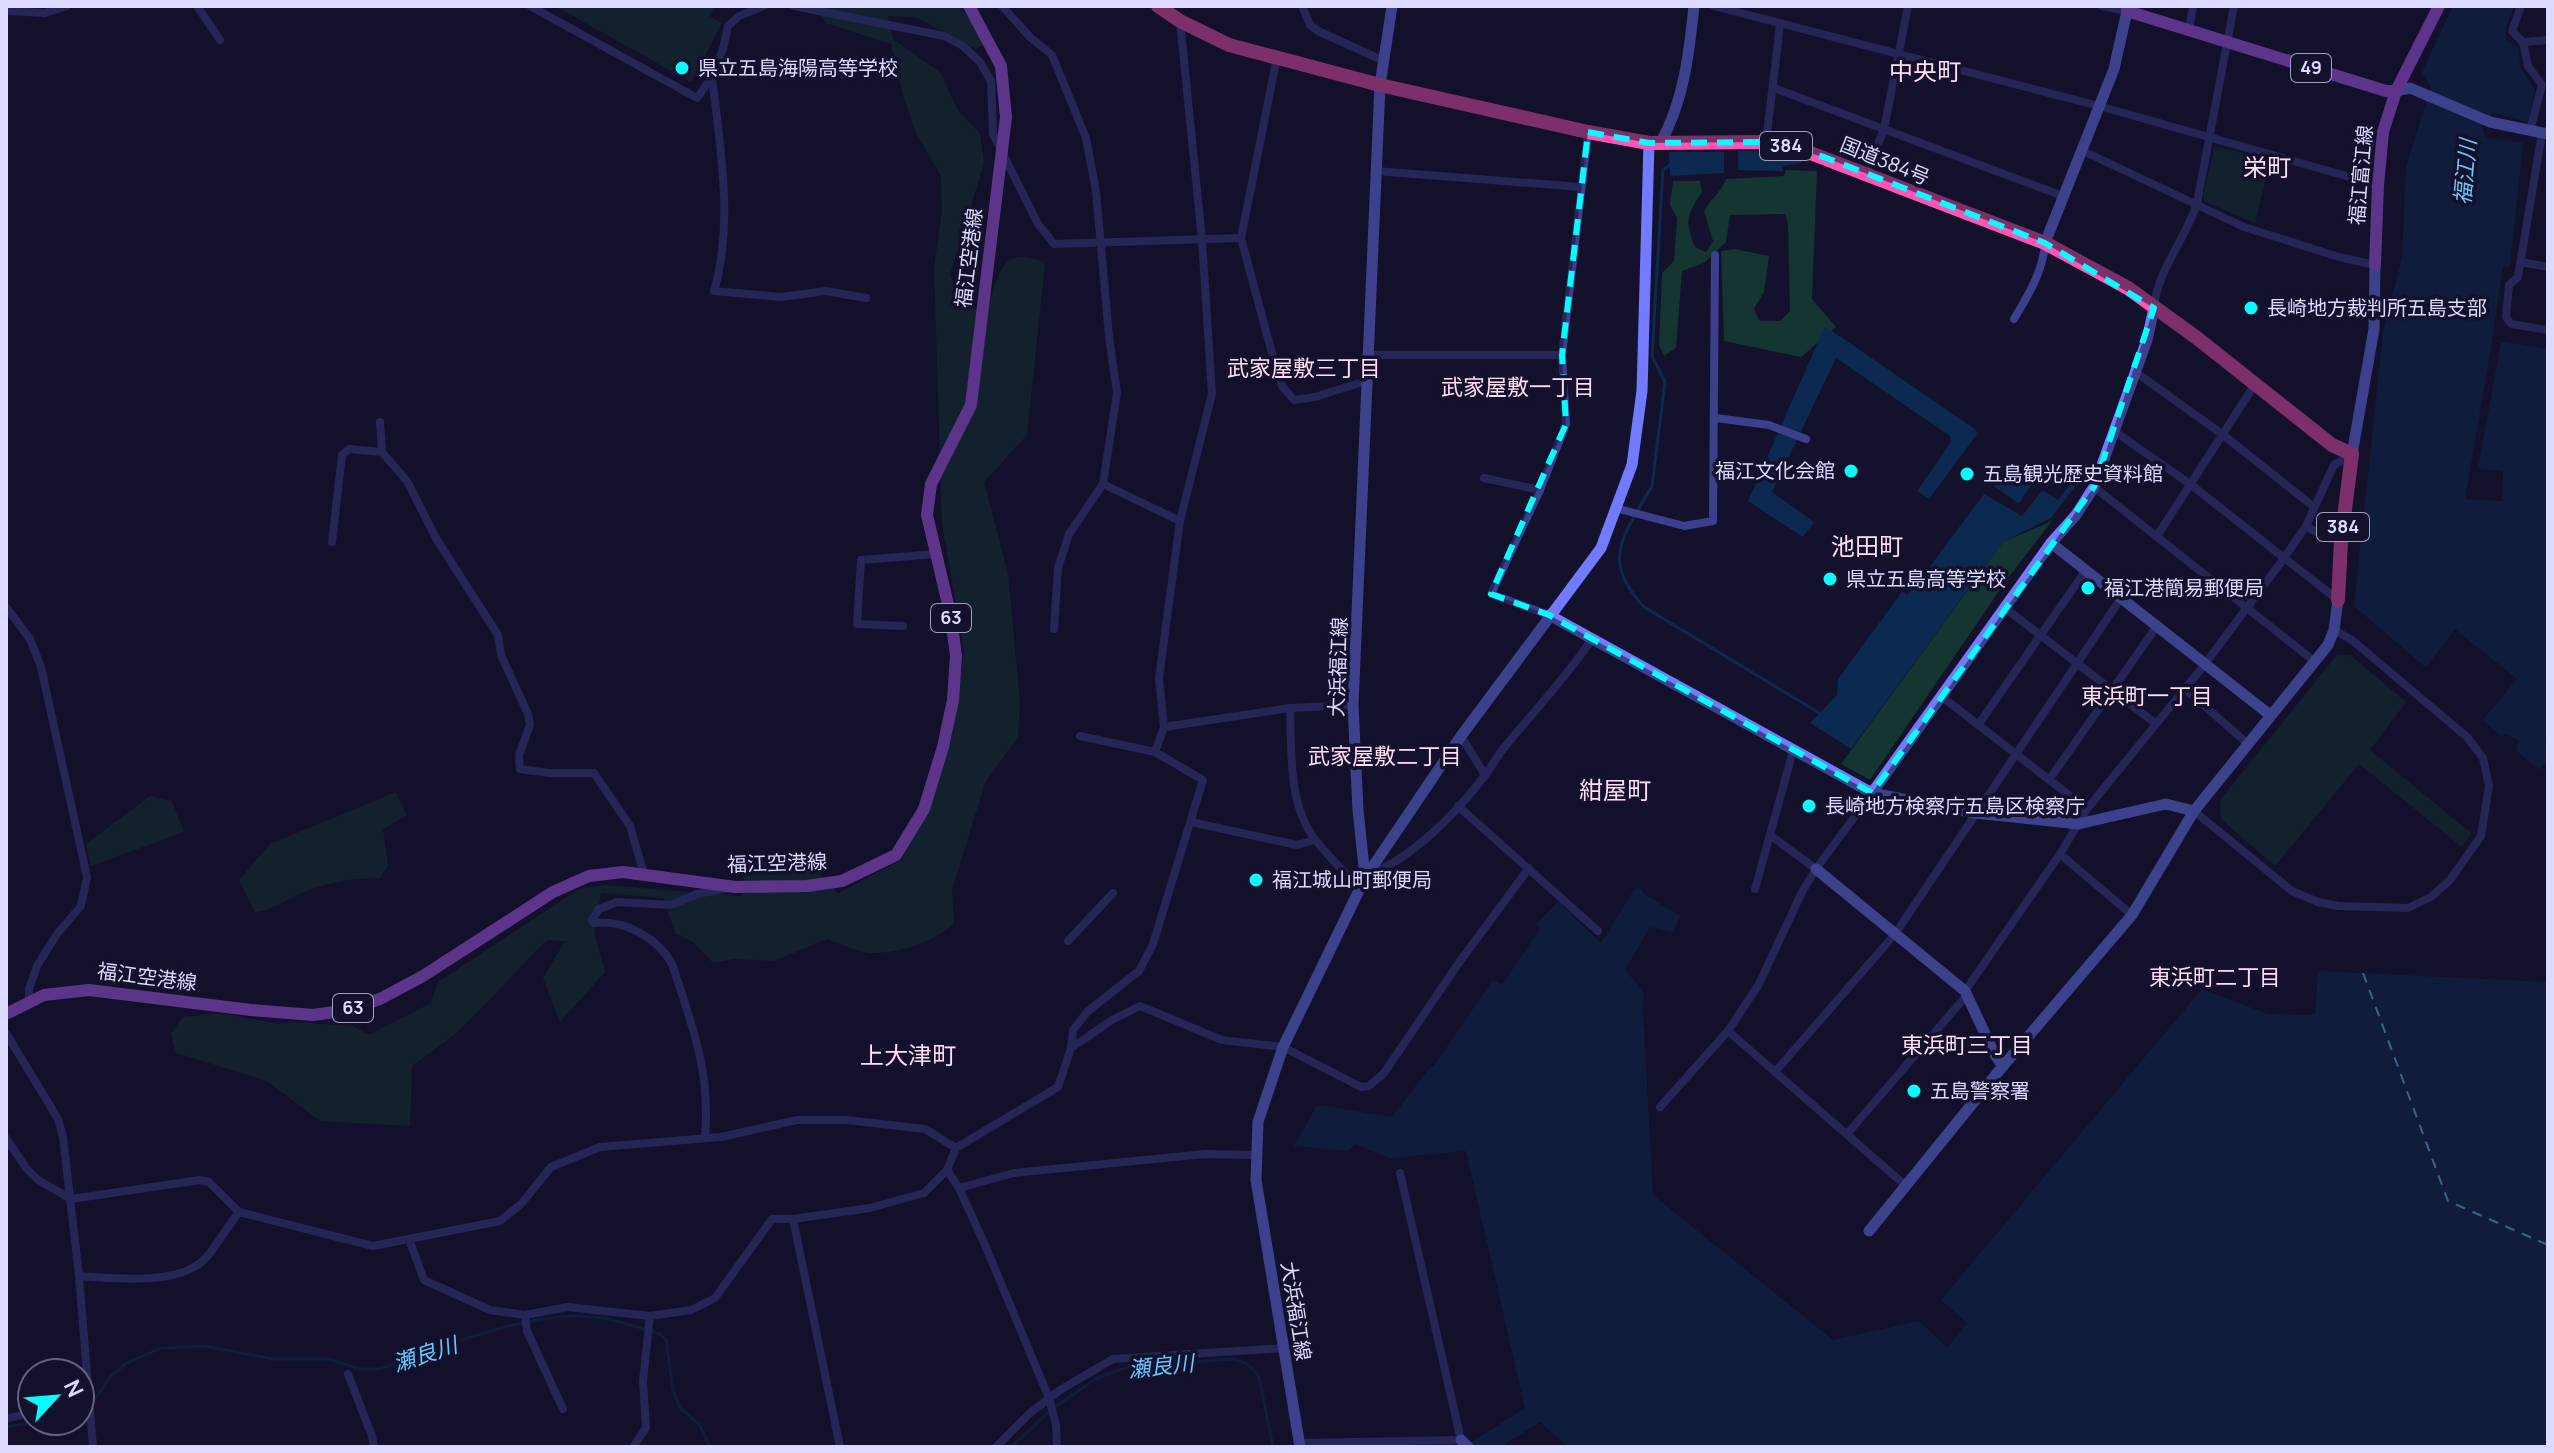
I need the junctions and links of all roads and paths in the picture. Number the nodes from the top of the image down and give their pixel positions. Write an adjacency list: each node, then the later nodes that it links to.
1 (67, 6): 20 (street)
2 (197, 6): 24 (street)
3 (530, 6): 31 (street)
4 (764, 6): 31 (street)
5 (794, 6): 44 (street)
6 (969, 6): 44 (main road, 福江空港線 / 63)
7 (1002, 6): 53 (street)
8 (1158, 6): 21 (highway, 国道384号 / 384)
9 (1302, 6): 30 (street)
10 (1392, 6): 30 (street, 大浜福江線)
11 (1694, 6): 42 (street)
12 (1714, 6): 22 (street)
13 (1908, 6): 28 (street)
14 (2102, 6): 19 (street)
15 (2193, 6): 23 (street)
16 (2234, 6): 27 (street)
17 (2439, 6): 35 (main road, 福江富江線)
18 (2521, 6): 26 (street)
19 (2127, 8): 23 (main road, 49); 36 (street)
20 (6, 11)
21 (1180, 21): 29 (highway, 国道384号 / 384); 52 (street)
22 (1780, 25): 28 (street); 34 (street)
23 (2189, 30): 27 (main road, 49)
24 (220, 40)
25 (2548, 40): 26 (street)
26 (2523, 42): 33 (street)
27 (2226, 43): 35 (main road, 49); 40 (street)
28 (1899, 55): 36 (street); 37 (street)
29 (1277, 56): 32 (highway, 国道384号 / 384); 51 (street)
30 (1384, 61): 32 (street, 大浜福江線)
31 (712, 77): 59 (street)
32 (1380, 85): 38 (highway, 国道384号 / 384); 45 (street, 大浜福江線)
33 (2545, 85): 39 (street)
34 (1774, 88): 37 (street); 41 (street)
35 (2396, 91): 39 (street); 47 (main road, 福江富江線)
36 (2099, 106): 40 (street); 43 (street)
37 (1884, 129): 46 (street); 49 (street)
38 (1588, 132): 42 (highway, 国道384号 / 384); 48 (street)
39 (2540, 133): 56 (street)
40 (2209, 138): 47 (street); 50 (street)
41 (1766, 142): 42 (highway, 国道384号 / 384); 46 (highway, 国道384号 / 384)
42 (1655, 143): 81 (street)
43 (2081, 150): 49 (street); 50 (street)
44 (1002, 152): 53 (street); 88 (main road, 福江空港線 / 63)
45 (1376, 171): 48 (street); 63 (street, 大浜福江線)
46 (1866, 176): 54 (highway, 国道384号 / 384)
47 (2378, 185): 57 (main road, 福江富江線)
48 (1581, 187): 64 (street)
49 (2063, 196): 54 (street)
50 (2197, 203): 57 (street); 60 (street)
51 (1241, 238): 52 (street); 66 (street)
52 (1202, 240): 53 (street); 82 (street)
53 (1101, 243): 76 (street)
54 (2045, 243): 60 (highway, 国道384号 / 384); 61 (street)
55 (1715, 255): 68 (street)
56 (2521, 262): 58 (street); 62 (street)
57 (2375, 265): 74 (street)
58 (2548, 267)
59 (866, 298)
60 (2154, 308): 65 (street); 67 (highway, 国道384号 / 384)
61 (2014, 319)
62 (2548, 330)
63 (1367, 355): 64 (street); 66 (street, 大浜福江線)
64 (1562, 355): 79 (street)
65 (2134, 371): 70 (street); 71 (street)
66 (1366, 381): 111 (street, 大浜福江線)
67 (2255, 384): 71 (street); 74 (highway, 国道384号 / 384)
68 (1716, 418): 72 (street); 81 (street)
69 (380, 422): 73 (street)
70 (2114, 431): 77 (street); 78 (street)
71 (2222, 434): 77 (street); 80 (street)
72 (1806, 439)
73 (382, 452): 86 (street); 137 (street)
74 (2352, 454): 80 (street); 85 (highway, 384)
75 (1484, 478): 79 (street)
76 (1103, 484): 82 (street); 101 (street)
77 (2190, 484): 84 (street); 89 (street)
78 (2094, 487): 84 (street); 87 (street)
79 (1540, 490): 96 (street)
80 (2314, 507): 83 (street)
81 (1615, 508): 96 (street)
82 (1180, 521): 116 (street)
83 (2306, 526): 85 (street); 89 (street)
84 (2157, 536): 95 (street)
85 (2341, 541): 92 (highway, 384)
86 (332, 542)
87 (2051, 543): 90 (street); 94 (street)
88 (936, 554): 99 (street); 139 (main road, 福江空港線 / 63)
89 (2284, 558): 92 (street); 95 (street)
90 (2086, 570): 91 (street); 103 (street)
91 (2121, 598): 100 (street); 106 (street)
92 (2338, 600): 102 (street)
93 (6, 607): 97 (street)
94 (2005, 608): 103 (street); 110 (street)
95 (2247, 609): 105 (street); 107 (street)
96 (1549, 615): 104 (street); 118 (street)
97 (16, 619): 98 (street); 147 (street)
98 (6, 622)
99 (903, 626)
100 (2157, 626): 107 (street); 109 (street)
101 (1054, 629)
102 (2334, 630): 105 (street); 128 (street)
103 (2040, 635): 106 (street); 115 (street)
104 (1592, 639): 120 (street); 123 (street)
105 (2314, 661): 113 (street)
106 (2076, 663): 109 (street); 122 (street)
107 (2205, 664): 108 (street); 113 (street)
108 (2184, 688): 114 (street); 119 (street)
109 (2112, 691): 114 (street); 124 (street)
110 (1941, 696): 115 (street); 125 (street)
111 (1353, 705): 112 (street); 138 (street, 大浜福江線)
112 (1290, 708): 116 (street); 133 (street)
113 (2270, 715): 119 (street)
114 (2155, 723): 127 (street)
115 (1978, 725): 122 (street)
116 (1164, 727): 121 (street)
117 (1080, 736): 121 (street)
118 (1461, 736): 123 (street); 138 (street)
119 (2248, 744): 128 (street)
120 (1793, 751): 125 (street); 132 (street)
121 (1155, 752): 130 (street)
122 (2015, 754): 124 (street); 129 (street)
123 (1485, 775): 126 (street)
124 (2049, 780): 127 (street)
125 (1872, 793): 129 (street); 136 (street)
126 (1458, 806): 135 (street); 138 (street)
127 (2087, 809): 131 (street)
128 (2194, 811): 131 (street); 142 (street)
129 (1975, 813): 131 (street); 144 (street)
130 (1191, 822): 133 (street); 152 (street)
131 (2078, 824): 134 (street)
132 (1770, 835): 136 (street); 140 (street)
133 (1315, 840): 138 (street)
134 (2060, 854): 142 (street); 146 (street)
135 (1529, 868): 143 (street); 151 (street)
136 (1816, 869): 144 (street); 149 (street)
137 (644, 874): 139 (main road, 福江空港線 / 63); 147 (main road, 福江空港線 / 63)
138 (1362, 883): 151 (street, 大浜福江線)
139 (735, 887): 158 (street)
140 (1755, 889)
141 (1113, 893): 145 (street)
142 (2132, 915): 153 (street)
143 (1598, 931)
144 (1895, 934): 146 (street); 154 (street)
145 (1068, 941)
146 (1966, 993): 153 (street); 156 (street)
147 (29, 1001): 148 (main road, 福江空港線 / 63)
148 (6, 1014)
149 (1728, 1031): 154 (street); 155 (street)
150 (6, 1033): 165 (street)
151 (1283, 1047): 152 (street); 160 (street, 大浜福江線)
152 (1071, 1048): 159 (street)
153 (2003, 1066): 163 (street)
154 (1775, 1072): 156 (street)
155 (1660, 1107)
156 (1847, 1134): 163 (street)
157 (6, 1138): 165 (street)
158 (705, 1138): 159 (street); 169 (street)
159 (956, 1148): 161 (street)
160 (1256, 1155): 164 (street); 173 (street, 大浜福江線)
161 (947, 1170): 164 (street); 167 (street)
162 (1400, 1173): 178 (street)
163 (1906, 1186): 168 (street)
164 (959, 1188): 176 (street)
165 (71, 1199): 166 (street); 170 (street)
166 (239, 1212): 169 (street); 170 (street)
167 (793, 1219): 172 (street); 182 (street)
168 (1869, 1231)
169 (409, 1239): 171 (street)
170 (79, 1276): 174 (street)
171 (525, 1315): 172 (street); 177 (street)
172 (650, 1316): 181 (street)
173 (1284, 1348): 176 (street); 179 (street, 大浜福江線)
174 (82, 1357)
175 (348, 1374): 180 (street)
176 (1049, 1398): 183 (street); 184 (street)
177 (563, 1409)
178 (1464, 1443): 179 (street)
179 (1300, 1445)
180 (374, 1447)
181 (633, 1447)
182 (840, 1447)
183 (996, 1447)
184 (1057, 1447)

